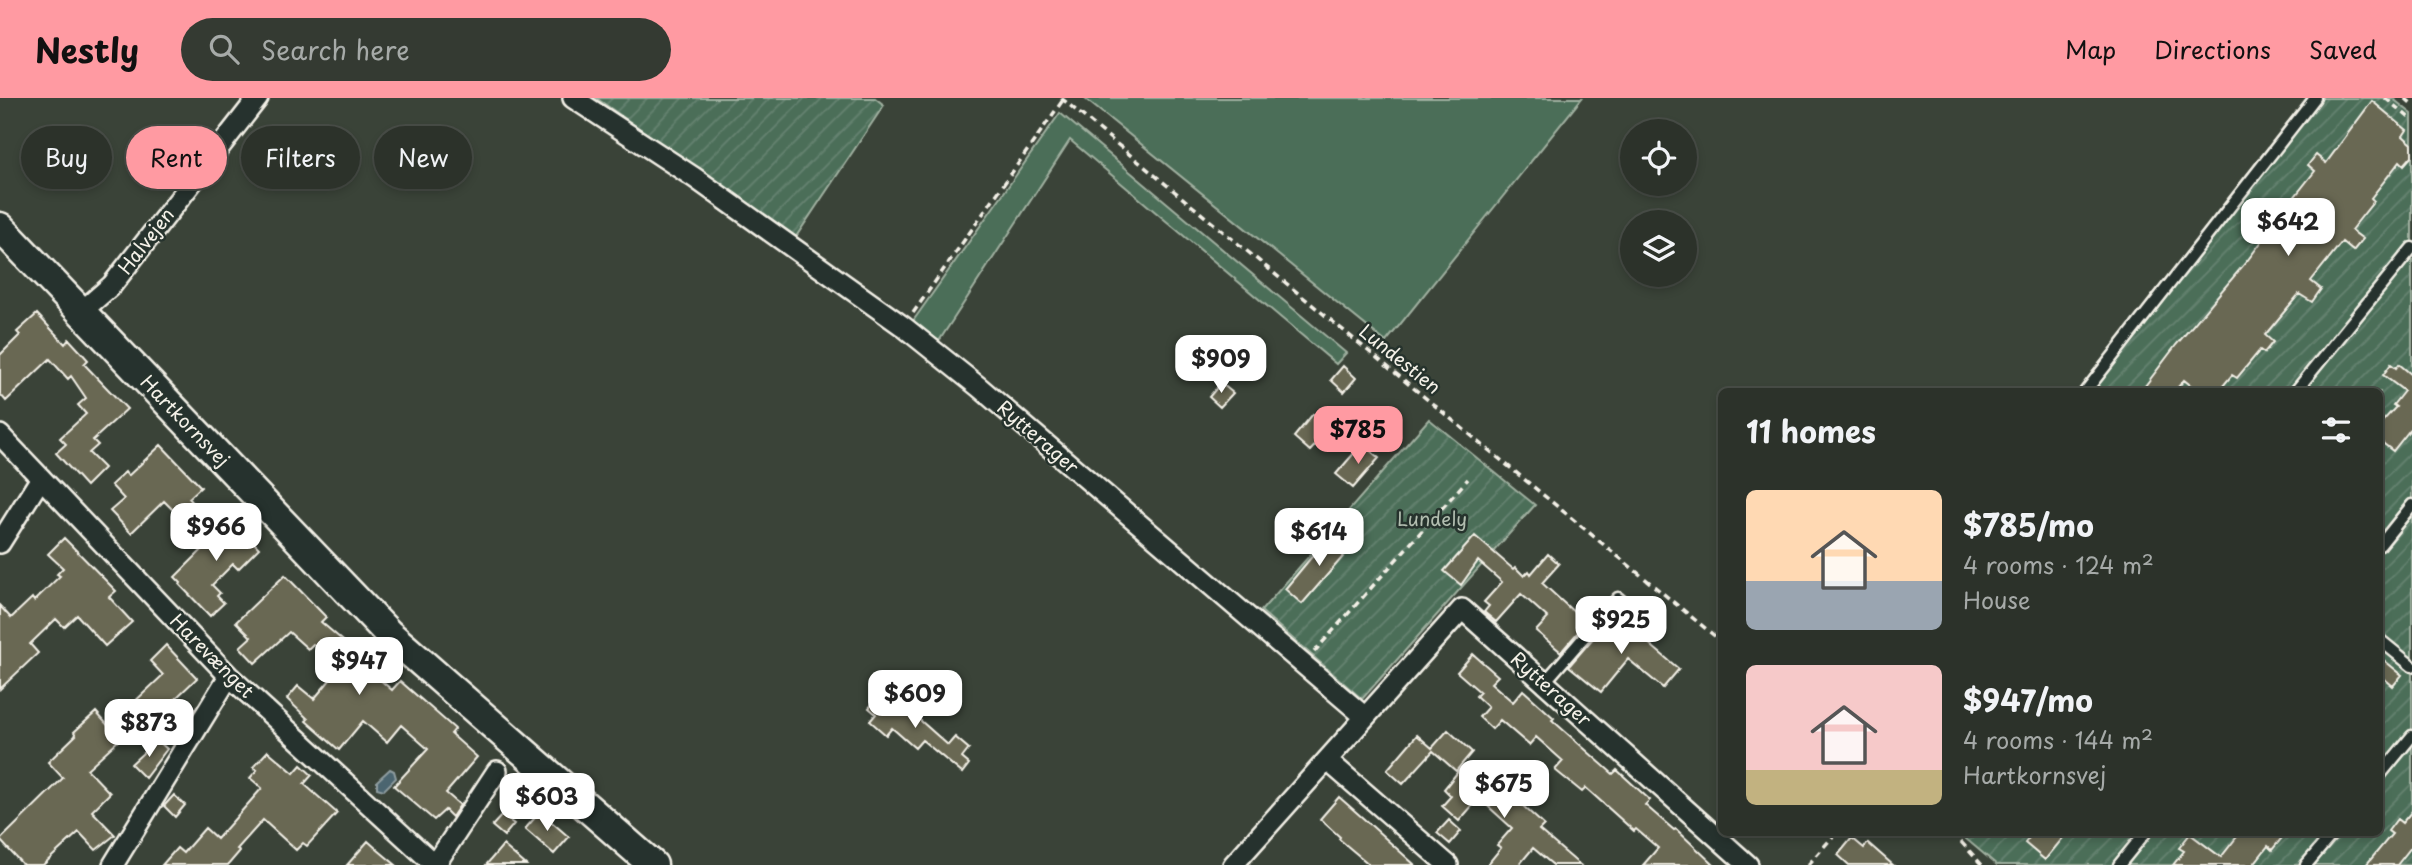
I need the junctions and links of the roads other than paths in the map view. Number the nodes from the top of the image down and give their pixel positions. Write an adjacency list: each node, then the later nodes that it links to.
1 (258, 98): 6 (street, Halvejen)
2 (573, 98): 19 (street, Rytterager)
3 (2315, 98): 7 (lane)
4 (0, 227): 6 (street, Hartkornsvej)
5 (2412, 248): 8 (lane)
6 (80, 312): 28 (street, Hartkornsvej)
7 (2088, 388)
8 (2298, 388)
9 (0, 435): 10 (street, Harevænget)
10 (41, 478): 13 (street); 17 (street, Harevænget)
11 (2412, 505): 12 (lane)
12 (2383, 541)
13 (0, 544)
14 (1626, 605): 18 (lane)
15 (2383, 642): 16 (lane)
16 (2412, 666)
17 (229, 676): 26 (street); 27 (street, Harevænget)
18 (1544, 683): 19 (street, Rytterager); 31 (street, Rytterager)
19 (1365, 717): 21 (street, Rytterager)
20 (2412, 736): 23 (lane)
21 (1327, 760): 29 (street, Rytterager); 30 (street)
22 (497, 771): 27 (street)
23 (2383, 771)
24 (2143, 836): 32 (lane)
25 (2330, 836): 33 (lane)
26 (113, 865)
27 (435, 865)
28 (653, 865)
29 (1233, 865)
30 (1448, 865)
31 (1748, 865)
32 (2119, 865)
33 (2306, 865)

